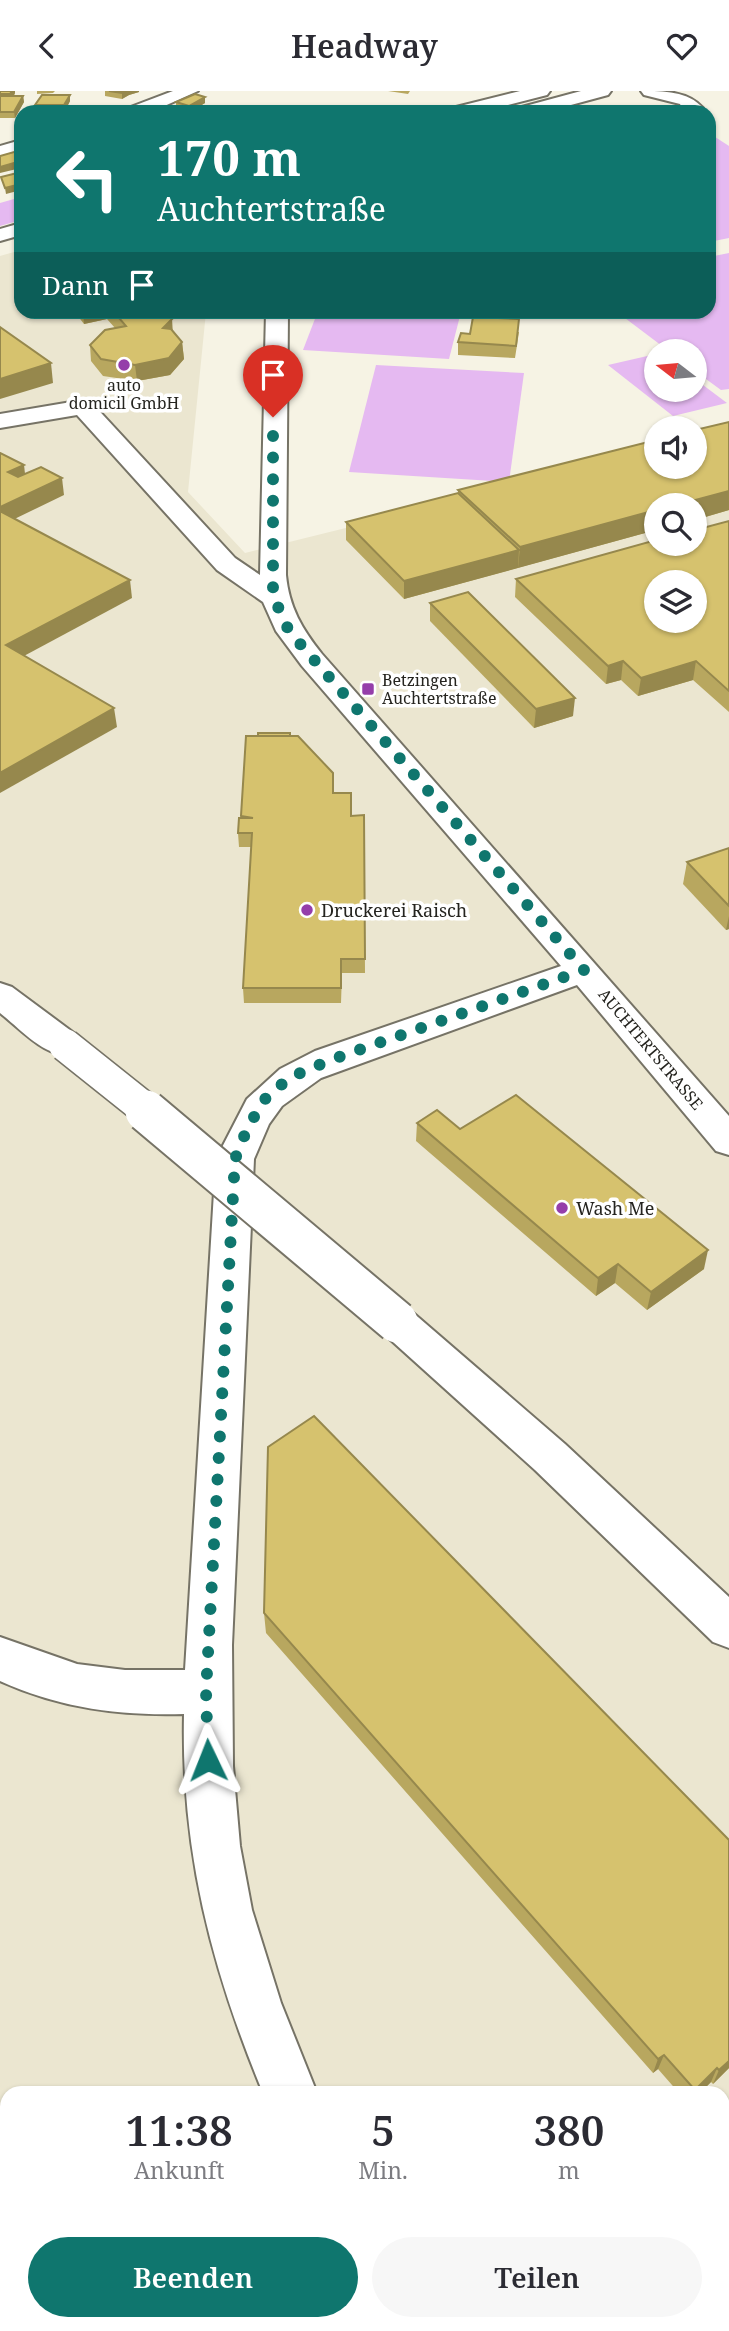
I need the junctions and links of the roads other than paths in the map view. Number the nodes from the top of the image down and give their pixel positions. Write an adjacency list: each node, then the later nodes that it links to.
1 (189, 91): 5 (main road)
2 (541, 91): 6 (main road)
3 (602, 91): 7 (main road)
4 (650, 91): 8 (main road)
5 (152, 105)
6 (486, 105)
7 (550, 105)
8 (692, 105)
9 (277, 319): 11 (main road, AUCHTERTSTRASSE)
10 (0, 421): 11 (main road)
11 (273, 596): 12 (main road, AUCHTERTSTRASSE)
12 (584, 970): 14 (main road, AUCHTERTSTRASSE); 17 (main road)
13 (0, 995): 15 (main road, bridge)
14 (729, 1141)
15 (729, 1627)
16 (0, 1658): 17 (main road)
17 (206, 1691): 18 (main road)
18 (287, 2086)

